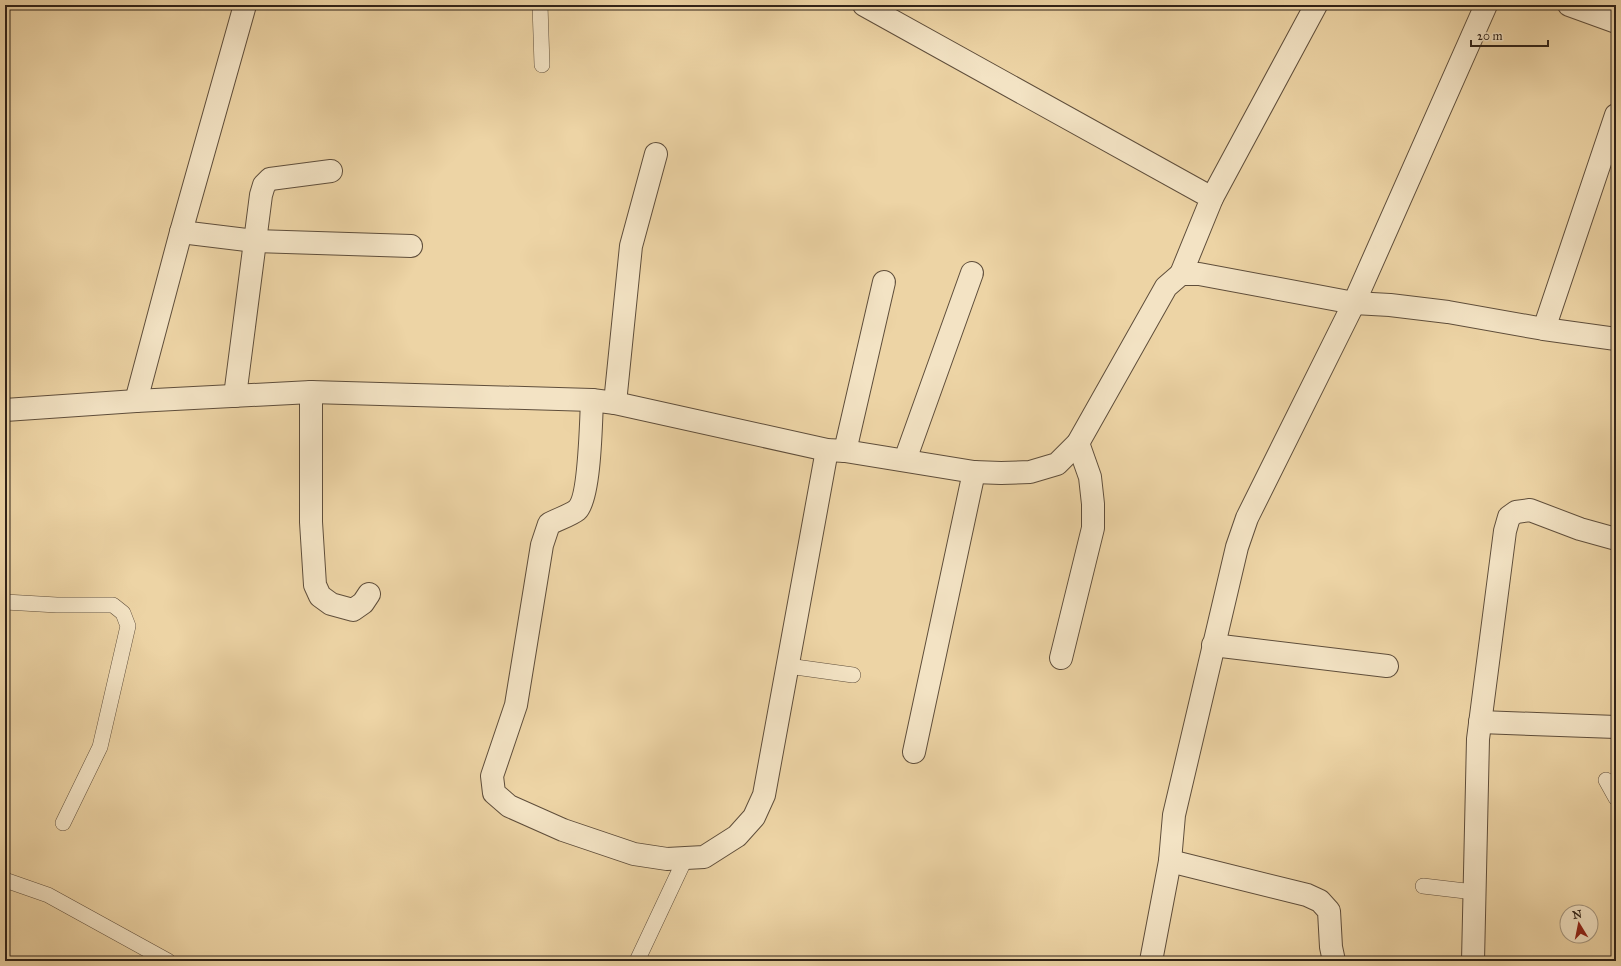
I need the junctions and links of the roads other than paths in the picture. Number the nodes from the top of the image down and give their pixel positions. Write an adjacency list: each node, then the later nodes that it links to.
1 (245, 5): 13 (street)
2 (540, 5): 8 (lane)
3 (864, 5): 12 (street)
4 (1316, 5): 12 (street)
5 (1486, 5): 19 (street)
6 (1569, 5): 7 (street)
7 (1616, 22)
8 (542, 65)
9 (1616, 115): 20 (street)
10 (656, 154): 26 (street)
11 (331, 171): 14 (street)
12 (1212, 198): 17 (street)
13 (181, 232): 14 (street); 25 (street)
14 (255, 241): 15 (street); 23 (street)
15 (411, 246)
16 (972, 273): 30 (street)
17 (1181, 274): 19 (street); 28 (street)
18 (884, 282): 29 (street)
19 (1354, 303): 20 (street); 35 (street)
20 (1544, 329): 21 (street)
21 (1616, 339)
22 (311, 392): 23 (street); 24 (street); 33 (street)
23 (235, 396): 25 (street)
24 (592, 400): 26 (street); 46 (street)
25 (136, 401): 27 (street)
26 (615, 403): 29 (street)
27 (5, 410)
28 (1078, 443): 31 (street); 36 (street)
29 (836, 450): 30 (street); 37 (street)
30 (905, 460): 31 (street)
31 (974, 472): 42 (street)
32 (1616, 539): 40 (street)
33 (369, 594)
34 (5, 602): 45 (lane)
35 (1214, 645): 38 (street); 47 (street)
36 (1061, 658)
37 (788, 666): 39 (lane); 46 (street)
38 (1386, 666)
39 (853, 675)
40 (1480, 722): 41 (street); 50 (street)
41 (1616, 727)
42 (914, 752)
43 (1606, 780): 44 (lane)
44 (1616, 798)
45 (63, 823)
46 (685, 859): 52 (lane)
47 (1170, 861): 53 (street); 54 (street)
48 (5, 880): 51 (lane)
49 (1423, 886): 50 (lane)
50 (1474, 892): 55 (street)
51 (168, 961)
52 (637, 961)
53 (1151, 961)
54 (1334, 961)
55 (1473, 961)

